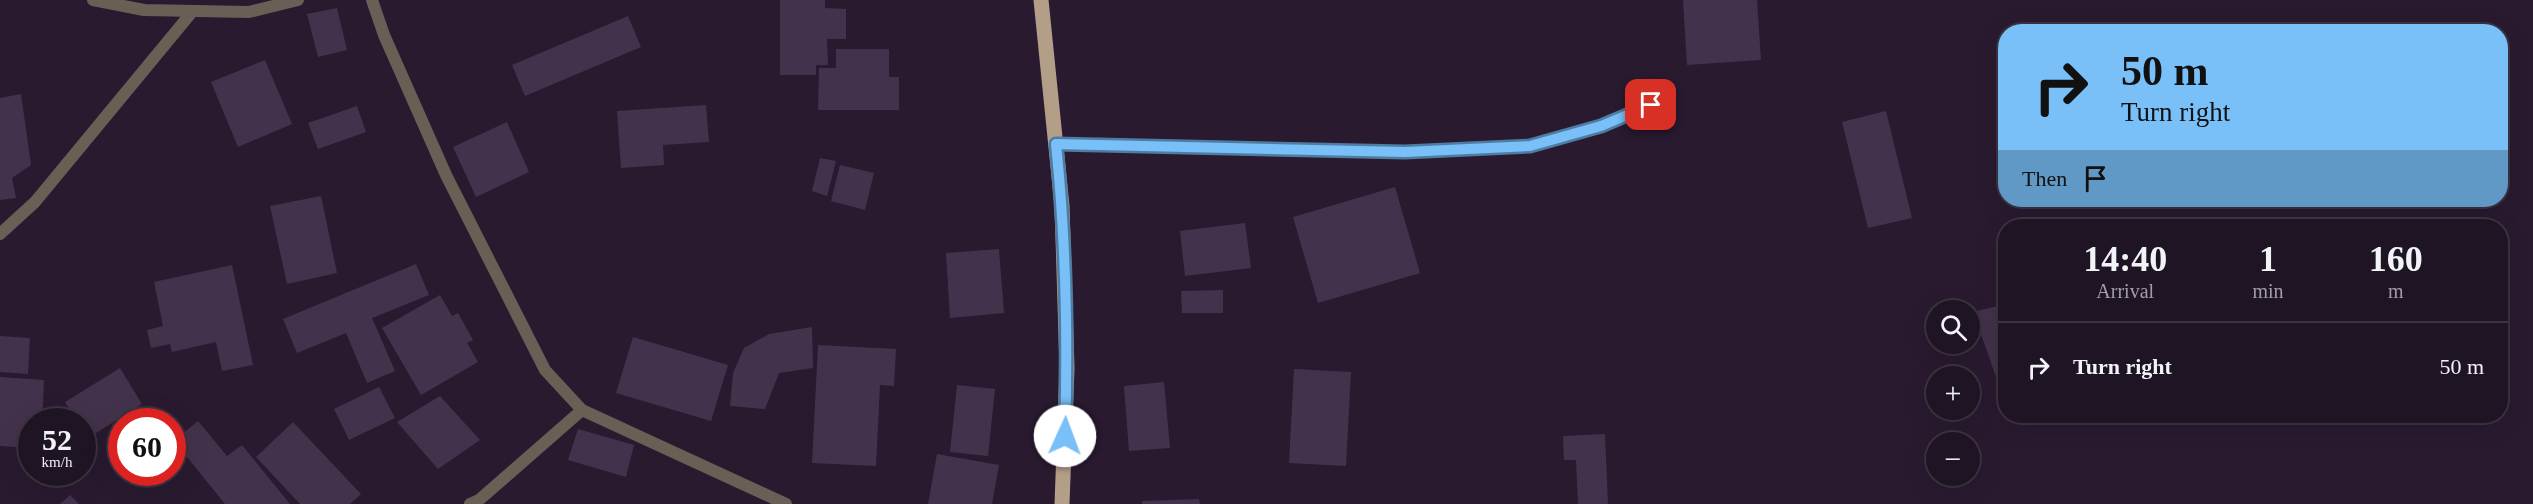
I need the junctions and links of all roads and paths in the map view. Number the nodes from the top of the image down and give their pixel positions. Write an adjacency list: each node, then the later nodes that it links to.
1 (93, 0): 5 (street)
2 (298, 0): 5 (street)
3 (372, 0): 9 (street)
4 (1041, 0): 7 (main road)
5 (192, 12): 8 (street)
6 (1651, 105): 7 (street)
7 (1056, 144): 12 (main road)
8 (0, 234)
9 (582, 410): 10 (street); 11 (street)
10 (470, 504)
11 (786, 504)
12 (1062, 504)

